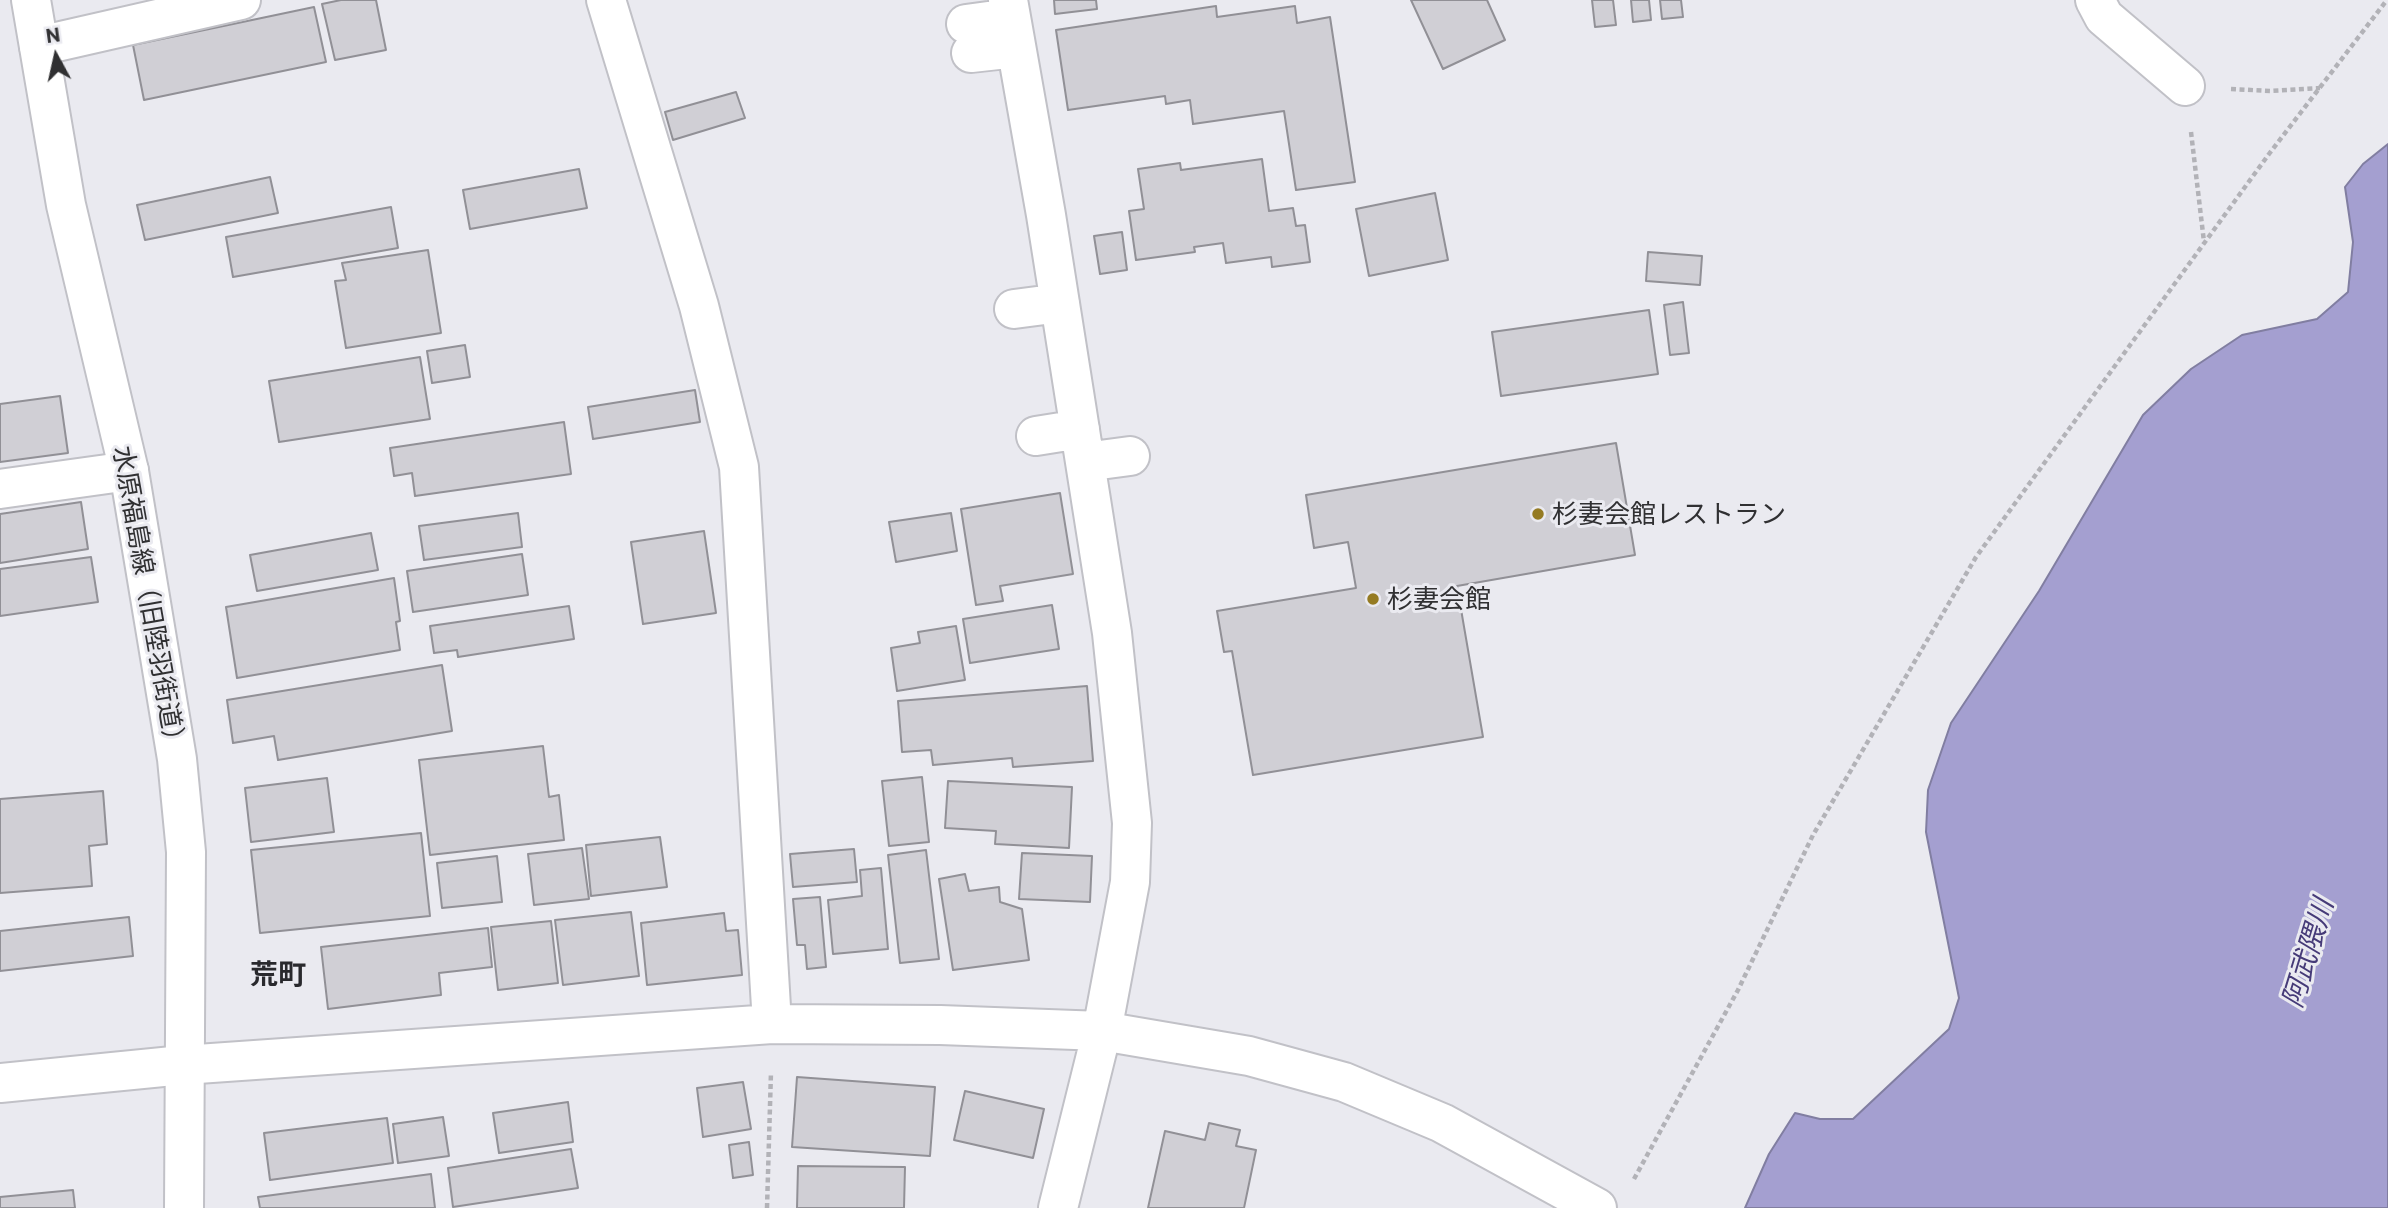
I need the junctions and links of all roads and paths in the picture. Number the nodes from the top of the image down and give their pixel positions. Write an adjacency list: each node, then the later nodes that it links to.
1 (31, 0): 8 (street, 水原福島線（旧陸羽街道）)
2 (241, 0): 8 (street)
3 (606, 0): 19 (street)
4 (2095, 0): 9 (street)
5 (2387, 0): 10 (path)
6 (1012, 22): 7 (street); 12 (street)
7 (969, 39)
8 (39, 46): 17 (street, 水原福島線（旧陸羽街道）)
9 (2185, 86): 10 (path); 11 (path)
10 (2320, 88): 11 (path)
11 (2204, 243): 23 (path)
12 (1060, 303): 13 (street); 15 (street)
13 (1014, 309)
14 (1036, 436): 15 (street)
15 (1082, 445): 16 (street); 20 (street)
16 (1130, 456)
17 (129, 471): 18 (street); 21 (street, 水原福島線（旧陸羽街道）)
18 (0, 489)
19 (772, 1024): 20 (street); 21 (street); 25 (path)
20 (1102, 1031): 26 (street); 27 (street)
21 (183, 1065): 22 (street); 24 (street, 水原福島線（旧陸羽街道）)
22 (0, 1083)
23 (1631, 1186)
24 (184, 1208)
25 (767, 1208)
26 (1058, 1208)
27 (1597, 1208)

